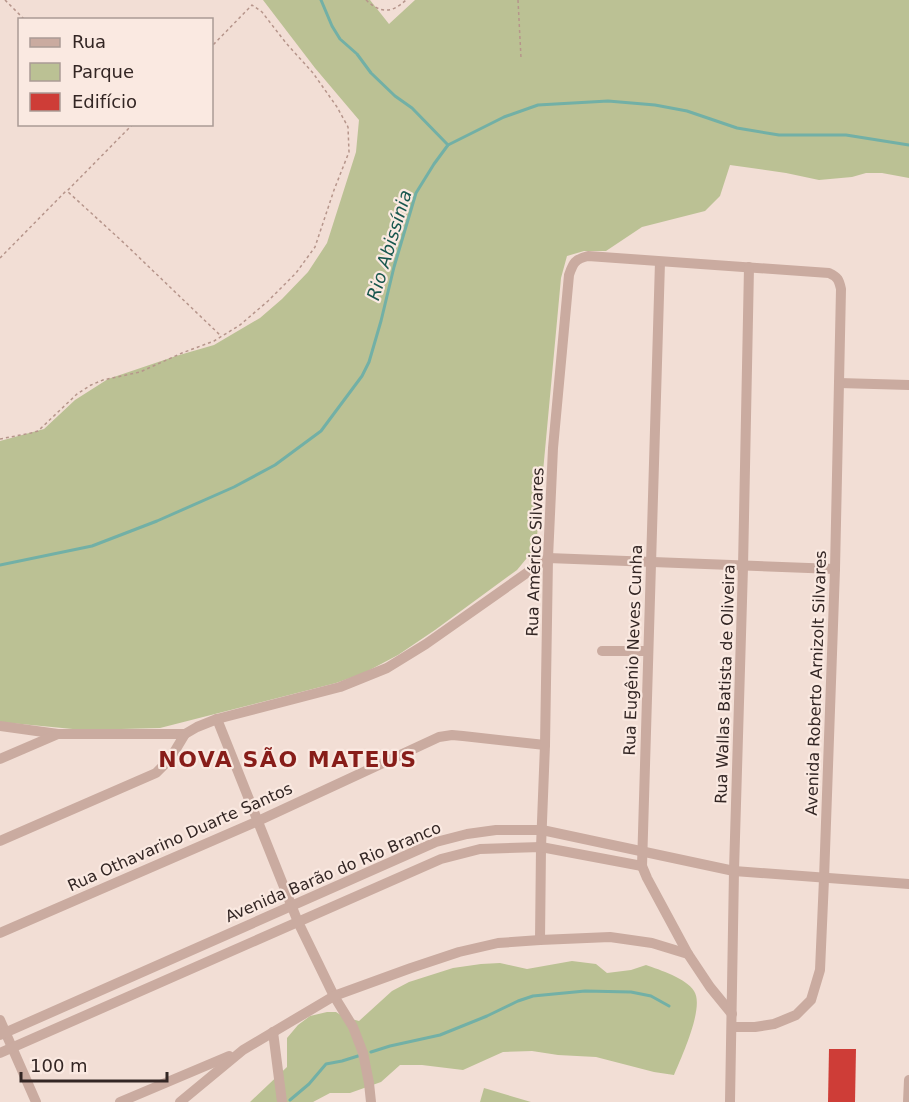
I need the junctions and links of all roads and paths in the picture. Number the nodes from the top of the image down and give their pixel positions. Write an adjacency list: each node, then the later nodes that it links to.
1 (5, 0): 7 (path)
2 (249, 0): 6 (path)
3 (366, 0): 4 (path)
4 (406, 0)
5 (518, 0): 9 (path)
6 (252, 5): 8 (path); 15 (path)
7 (23, 18)
8 (213, 45)
9 (521, 58)
10 (130, 127): 11 (path)
11 (67, 191): 12 (path); 15 (path)
12 (0, 258)
13 (660, 262): 14 (street); 19 (street, Rua Américo Silvares); 20 (street, Rua Eugênio Neves Cunha)
14 (749, 267): 16 (street, Avenida Roberto Arnizolt Silvares); 21 (street, Rua Wallas Batista de Oliveira)
15 (222, 336): 18 (path)
16 (839, 383): 17 (street); 22 (street, Avenida Roberto Arnizolt Silvares)
17 (909, 385)
18 (0, 439)
19 (548, 558): 20 (street); 25 (street); 29 (street, Rua Américo Silvares)
20 (651, 562): 21 (street); 24 (street, Rua Eugênio Neves Cunha)
21 (743, 567): 22 (street); 39 (street, Rua Wallas Batista de Oliveira)
22 (835, 569): 40 (street, Avenida Roberto Arnizolt Silvares)
23 (602, 651): 24 (street)
24 (648, 651): 36 (street, Rua Eugênio Neves Cunha)
25 (217, 720): 28 (street); 31 (street)
26 (0, 726): 27 (street)
27 (58, 734): 28 (street); 30 (street)
28 (185, 734): 33 (street)
29 (545, 745): 31 (street, Rua Othavarino Duarte Santos); 32 (street, Rua Américo Silvares)
30 (0, 759)
31 (258, 820): 42 (street); 44 (street, Rua Othavarino Duarte Santos)
32 (542, 830): 34 (street, Avenida Barão do Rio Branco); 35 (street, Rua Américo Silvares); 36 (street, Avenida Barão do Rio Branco)
33 (0, 840)
34 (436, 842): 37 (street); 42 (street, Avenida Barão do Rio Branco)
35 (541, 847): 37 (street, Avenida Barão do Rio Branco); 38 (street, Avenida Barão do Rio Branco); 45 (street, Rua Américo Silvares)
36 (642, 852): 38 (street, Rua Eugênio Neves Cunha); 39 (street, Avenida Barão do Rio Branco)
37 (441, 859): 43 (street, Avenida Barão do Rio Branco)
38 (642, 866): 46 (street, Rua Eugênio Neves Cunha)
39 (734, 871): 40 (street, Avenida Barão do Rio Branco); 48 (street, Rua Wallas Batista de Oliveira)
40 (824, 879): 41 (street, Avenida Barão do Rio Branco); 50 (street, Avenida Roberto Arnizolt Silvares)
41 (909, 884)
42 (291, 905): 43 (street); 52 (street, Avenida Barão do Rio Branco)
43 (298, 922): 47 (street); 53 (street, Avenida Barão do Rio Branco)
44 (0, 933)
45 (540, 940): 46 (street); 47 (street)
46 (688, 954): 48 (street, Rua Eugênio Neves Cunha)
47 (334, 996): 51 (street); 61 (street)
48 (732, 1014): 50 (street, Rua Wallas Batista de Oliveira)
49 (0, 1020): 52 (street)
50 (732, 1027): 62 (street, Rua Wallas Batista de Oliveira)
51 (273, 1032): 54 (street); 60 (street)
52 (3, 1034): 53 (street)
53 (12, 1048): 55 (street, Avenida Barão do Rio Branco); 57 (street)
54 (243, 1050): 58 (street); 59 (street)
55 (0, 1053)
56 (909, 1080): 63 (street)
57 (36, 1102)
58 (120, 1102)
59 (180, 1102)
60 (282, 1102)
61 (371, 1102)
62 (730, 1102)
63 (908, 1102)

